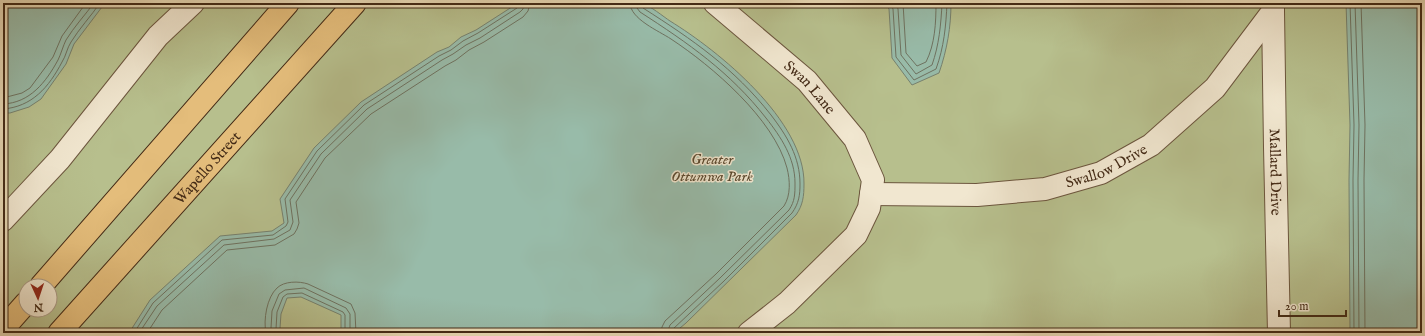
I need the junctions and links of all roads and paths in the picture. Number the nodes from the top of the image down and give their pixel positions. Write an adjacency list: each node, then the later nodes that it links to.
1 (193, 3): 7 (lane)
2 (288, 3): 8 (main road)
3 (355, 3): 11 (main road, Wapello Street)
4 (715, 3): 6 (lane, Swan Lane)
5 (1273, 7): 6 (lane, Swallow Drive); 13 (lane, Mallard Drive)
6 (871, 194): 12 (lane, Swan Lane)
7 (3, 220)
8 (48, 278)
9 (18, 312): 10 (main road)
10 (3, 329)
11 (59, 333)
12 (749, 333)
13 (1279, 333)

